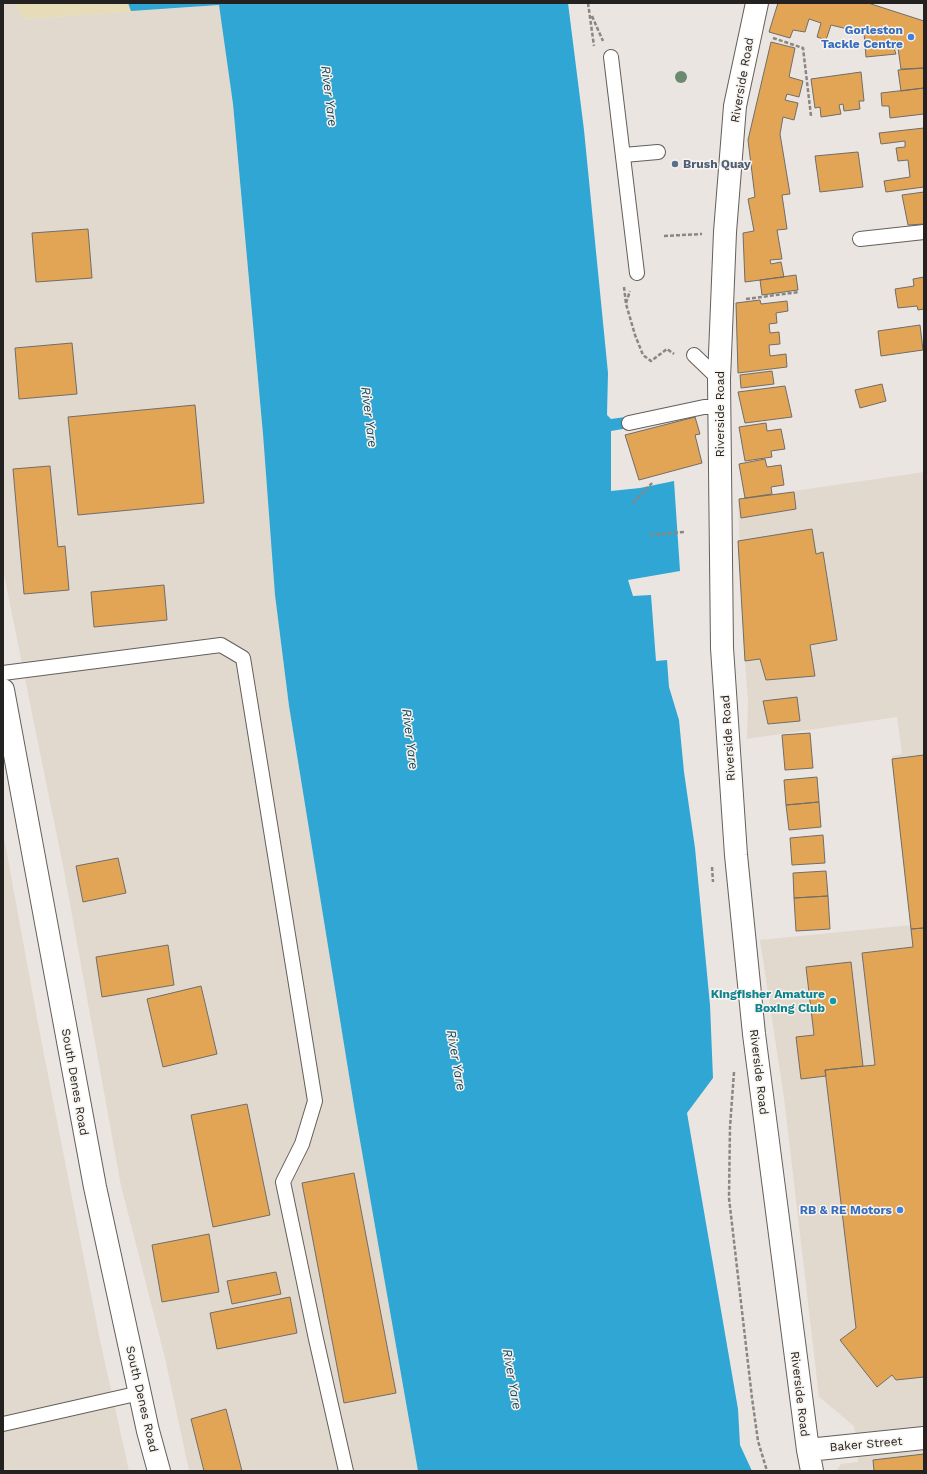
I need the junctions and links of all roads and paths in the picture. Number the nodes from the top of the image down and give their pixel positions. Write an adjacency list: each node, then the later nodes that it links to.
1 (757, 3): 3 (street, Riverside Road)
2 (591, 13): 4 (path)
3 (751, 32): 5 (path); 8 (street, Riverside Road)
4 (611, 57): 7 (lane)
5 (811, 116)
6 (658, 152): 7 (lane)
7 (624, 155): 12 (lane)
8 (725, 232): 10 (path); 14 (street, Riverside Road)
9 (924, 232): 11 (lane)
10 (664, 236)
11 (860, 239)
12 (637, 273)
13 (799, 292): 14 (path)
14 (722, 303): 18 (street, Riverside Road)
15 (667, 349): 17 (path)
16 (694, 356): 18 (lane)
17 (656, 358)
18 (719, 379): 19 (street, Riverside Road)
19 (720, 407): 20 (lane); 33 (street, Riverside Road)
20 (629, 423)
21 (652, 483): 22 (path)
22 (633, 503)
23 (684, 532): 24 (path)
24 (650, 535)
25 (3, 673): 35 (lane)
26 (3, 690): 30 (street, South Denes Road)
27 (711, 865): 28 (path)
28 (714, 888)
29 (734, 1067): 36 (path)
30 (140, 1393): 31 (lane); 34 (street, South Denes Road)
31 (3, 1424)
32 (924, 1438): 33 (street, Baker Street)
33 (808, 1450): 37 (street, Riverside Road)
34 (159, 1471)
35 (346, 1471)
36 (767, 1471)
37 (812, 1471)

